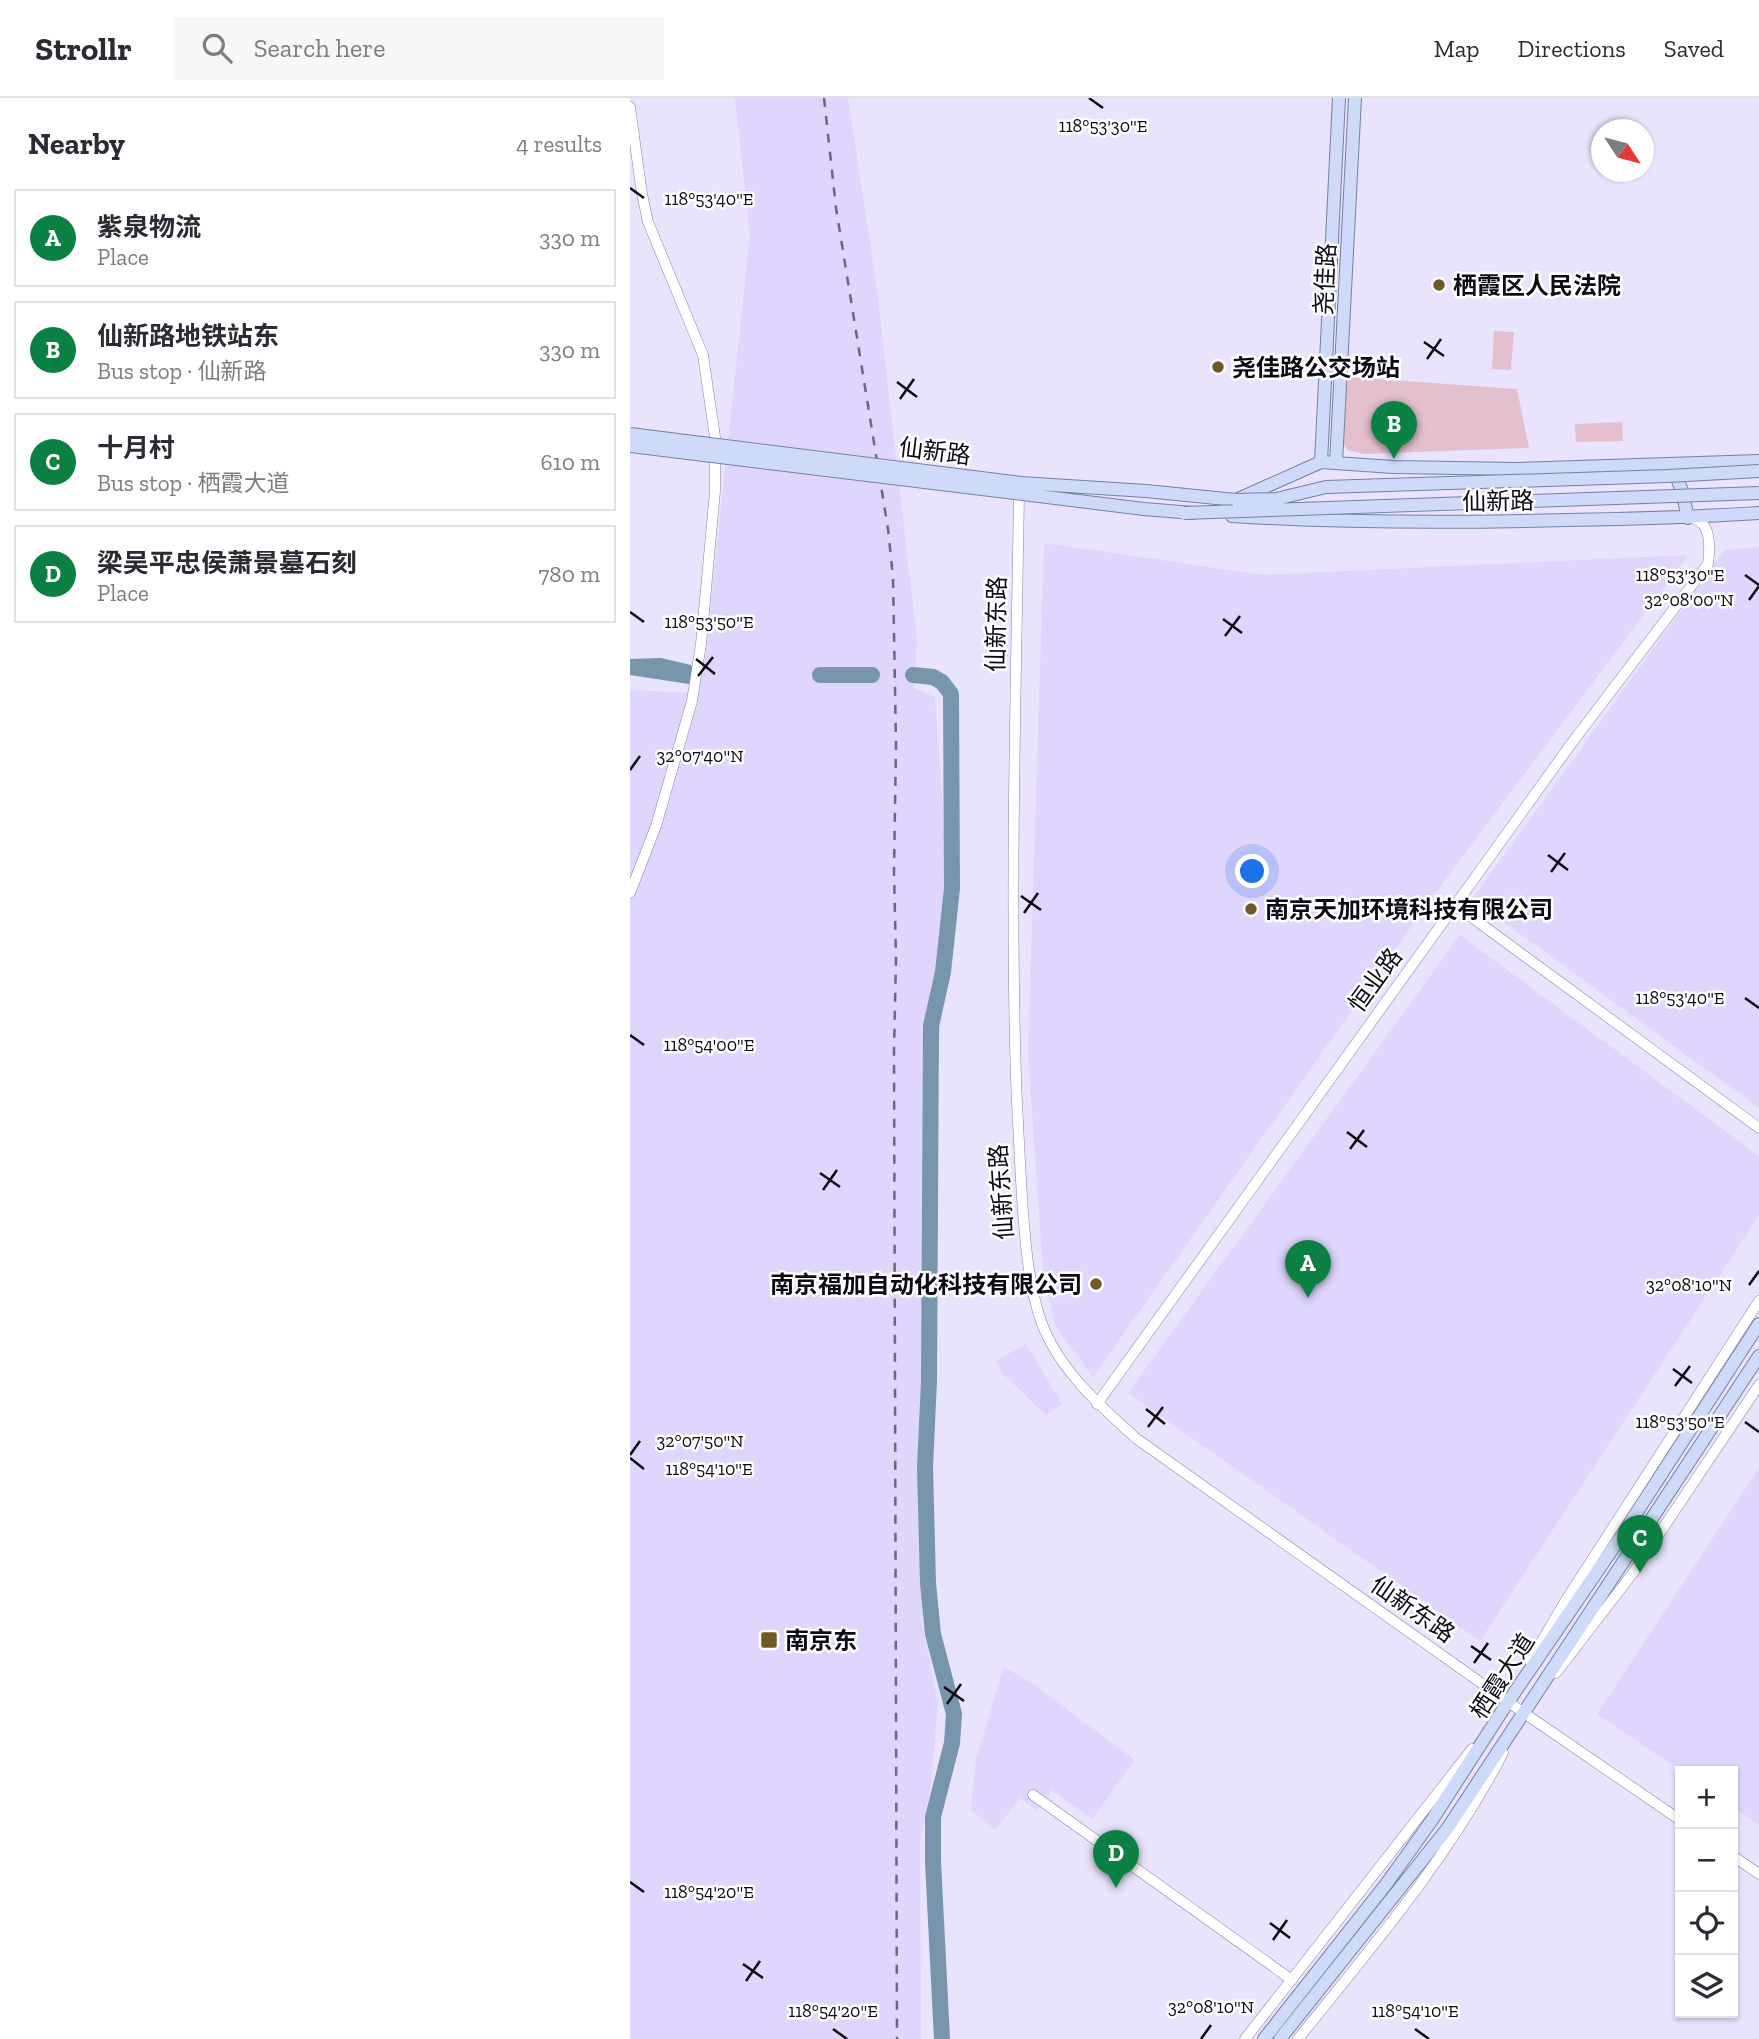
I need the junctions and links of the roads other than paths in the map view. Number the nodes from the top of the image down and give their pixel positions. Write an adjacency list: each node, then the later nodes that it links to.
1 (1339, 98): 7 (main road, 尧佳路)
2 (1355, 98): 8 (main road, 尧佳路)
3 (630, 107): 17 (street)
4 (630, 434): 13 (main road, 仙新路, bridge)
5 (630, 446): 12 (main road, 仙新路, bridge)
6 (1759, 461): 9 (main road, 仙新路)
7 (1321, 462): 8 (main road, 仙新路); 13 (main road, 仙新路)
8 (1336, 463): 9 (main road, 仙新路)
9 (1664, 463): 16 (main road)
10 (1759, 471): 13 (main road, 仙新路, bridge)
11 (1759, 493): 14 (main road, 仙新路, bridge)
12 (1019, 494): 14 (main road, 仙新路, bridge); 24 (street, 仙新东路)
13 (1236, 500)
14 (1184, 513): 16 (main road, 仙新路)
15 (1759, 513): 16 (main road, 仙新路)
16 (1688, 518): 18 (street, 恒业路)
17 (630, 893)
18 (1455, 905): 19 (street); 24 (street, 恒业路)
19 (1759, 1128)
20 (1759, 1301): 25 (street)
21 (1759, 1324): 25 (main road, 栖霞大道)
22 (1759, 1356): 26 (main road, 栖霞大道)
23 (1759, 1385): 26 (street)
24 (1097, 1404): 25 (street, 仙新东路)
25 (1508, 1702): 26 (street, 仙新东路); 31 (street); 33 (main road, 栖霞大道)
26 (1524, 1713): 28 (street, 仙新东路); 34 (main road, 栖霞大道); 35 (street)
27 (1032, 1795): 31 (street)
28 (1675, 1817)
29 (1738, 1859): 30 (street)
30 (1759, 1874)
31 (1292, 1980): 32 (street)
32 (1245, 2039)
33 (1264, 2039)
34 (1280, 2039)
35 (1298, 2039)

